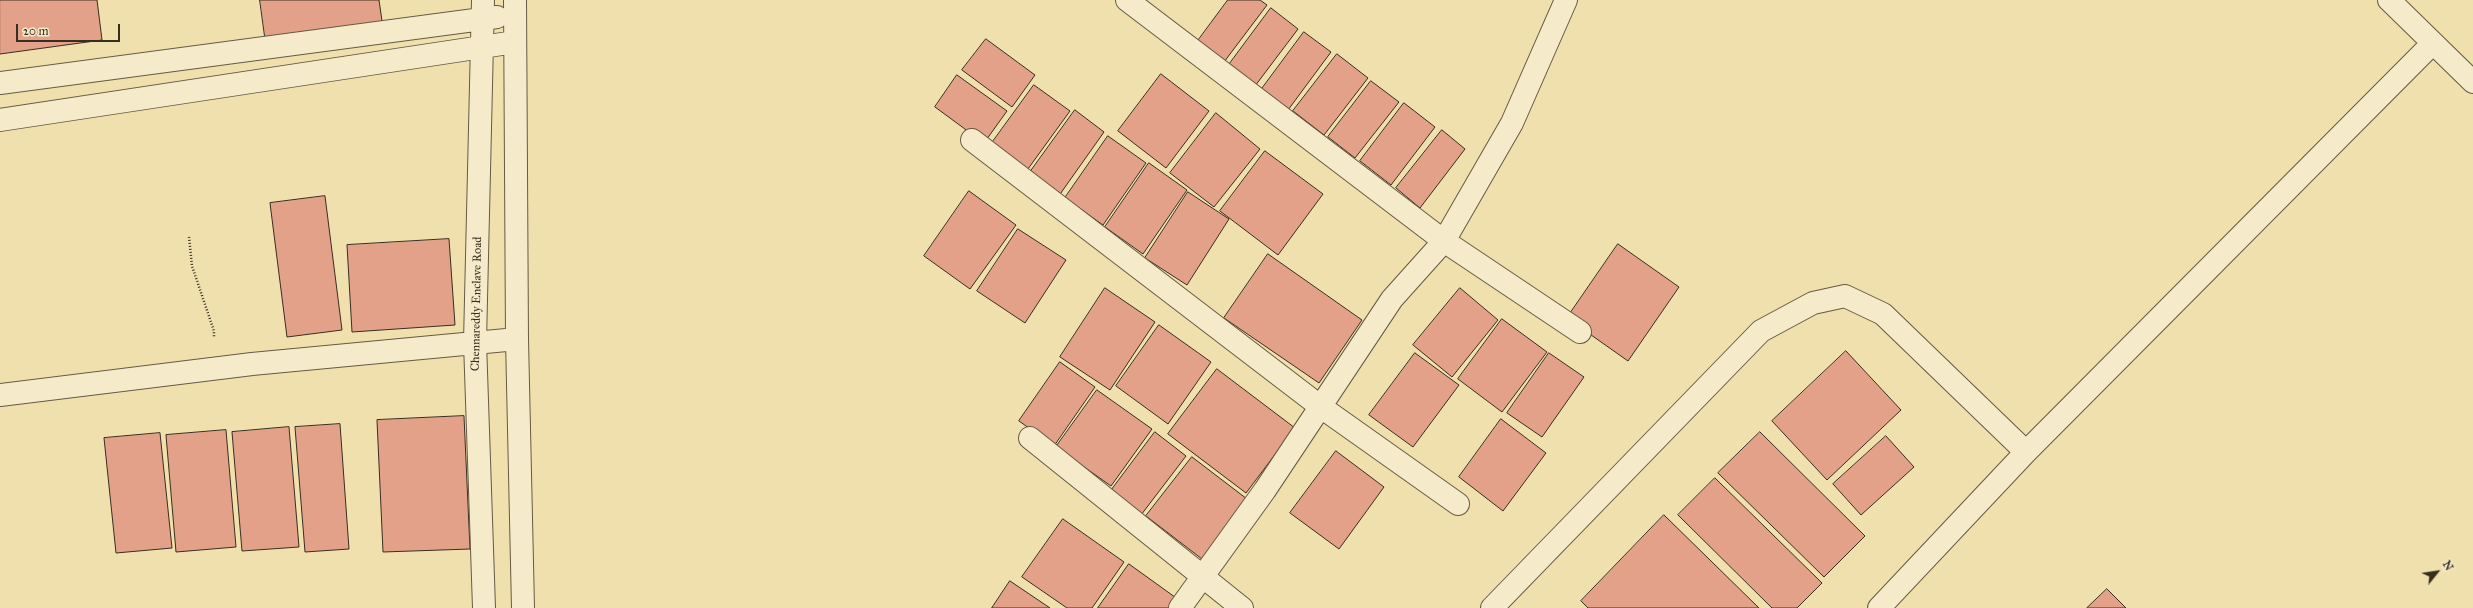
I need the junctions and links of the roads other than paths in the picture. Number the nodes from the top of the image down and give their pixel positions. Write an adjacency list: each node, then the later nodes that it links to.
1 (1127, 0): 19 (street)
2 (1566, 0): 19 (street)
3 (2389, 0): 9 (street)
4 (515, 7): 5 (street); 7 (street)
5 (483, 10): 6 (street); 10 (street, Chennareddy Enclave Road)
6 (367, 34): 8 (street); 11 (street)
7 (515, 42): 10 (street); 21 (street)
8 (299, 43): 12 (street); 13 (street)
9 (2433, 43): 14 (street); 26 (street)
10 (483, 46): 11 (street); 22 (street, Chennareddy Enclave Road)
11 (370, 64): 13 (street)
12 (110, 68): 15 (street); 16 (street)
13 (302, 74): 16 (street)
14 (2473, 82)
15 (0, 83)
16 (115, 102): 17 (street)
17 (0, 120)
18 (972, 140): 24 (street)
19 (1444, 241): 20 (street); 24 (street)
20 (1580, 332)
21 (516, 339): 22 (street); 30 (street)
22 (475, 342): 23 (street); 29 (street, Chennareddy Enclave Road)
23 (0, 395)
24 (1321, 407): 27 (street); 28 (street)
25 (1030, 438): 28 (street)
26 (2026, 452): 33 (street); 34 (street)
27 (1458, 504)
28 (1201, 578): 31 (street); 32 (street)
29 (484, 608)
30 (523, 608)
31 (1180, 608)
32 (1242, 608)
33 (1492, 608)
34 (1879, 608)

